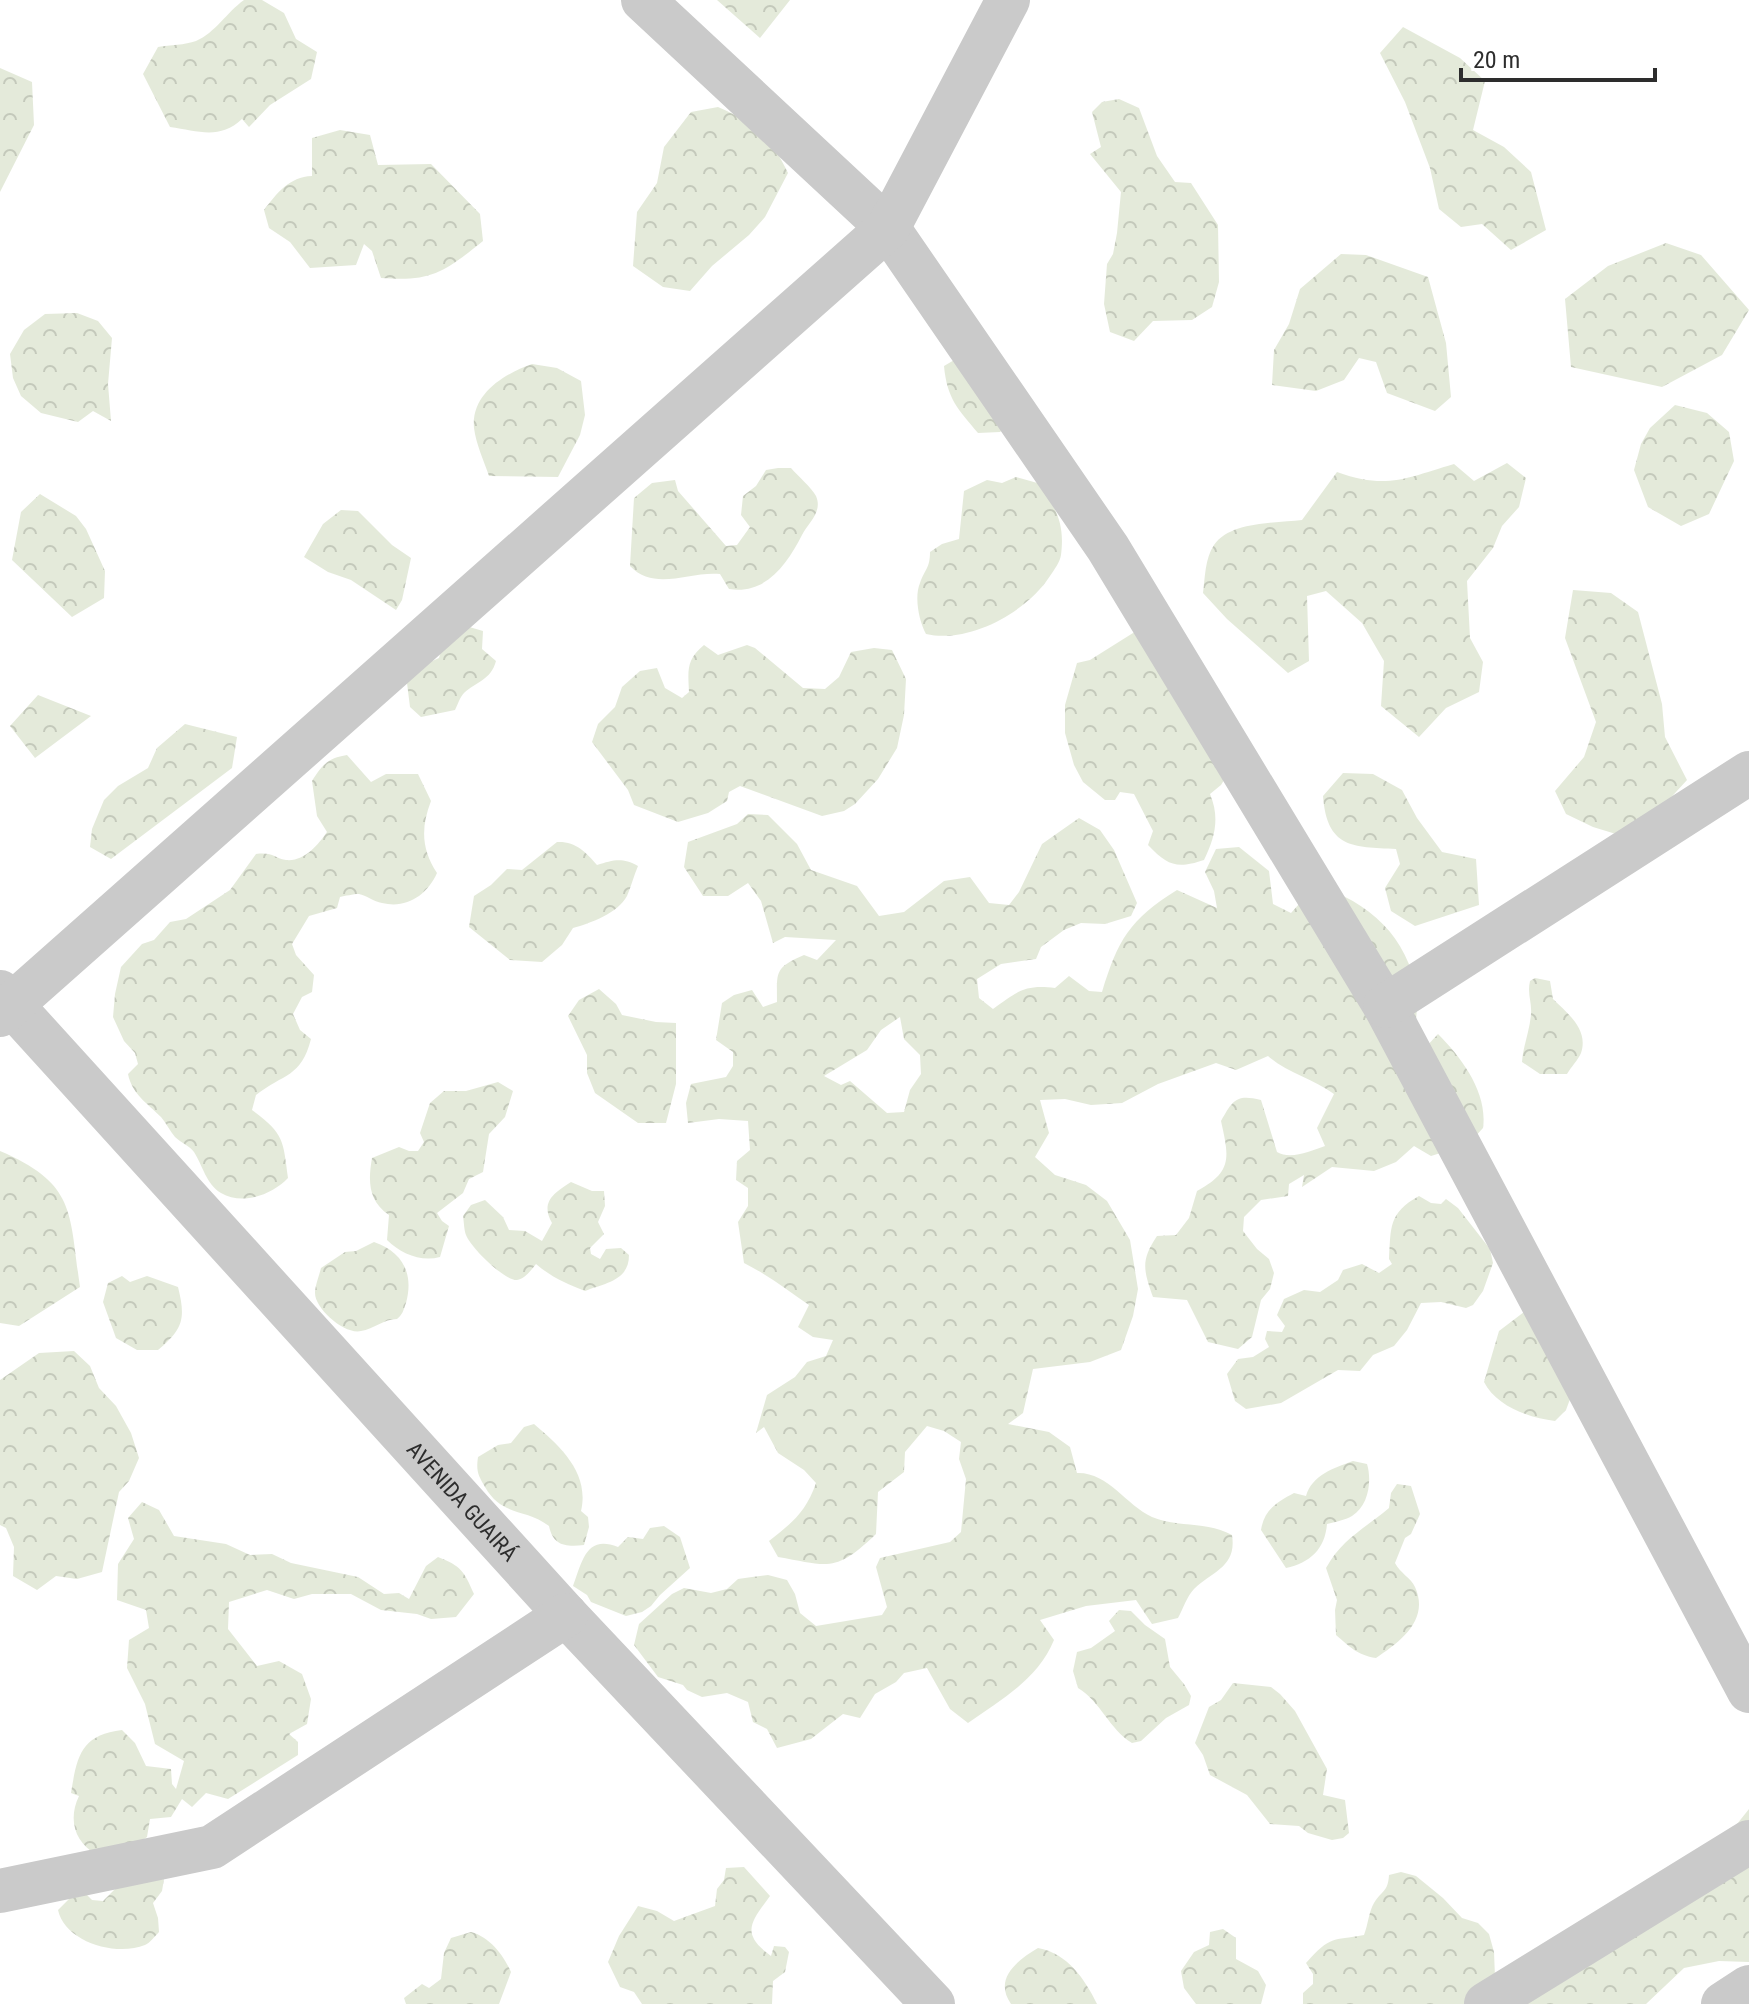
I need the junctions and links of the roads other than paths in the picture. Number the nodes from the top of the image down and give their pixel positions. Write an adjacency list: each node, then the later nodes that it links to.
1 (643, 0): 3 (street)
2 (1008, 0): 3 (street)
3 (888, 228): 5 (street); 6 (street)
4 (1749, 773): 6 (street)
5 (4, 1004): 7 (street, AVENIDA GUAIRÁ)
6 (1385, 1006): 8 (street)
7 (566, 1615): 10 (street); 12 (street, AVENIDA GUAIRÁ)
8 (1749, 1691)
9 (1749, 1842): 13 (street)
10 (0, 1891)
11 (1749, 1987): 14 (street)
12 (933, 2004)
13 (1486, 2004)
14 (1723, 2004)

